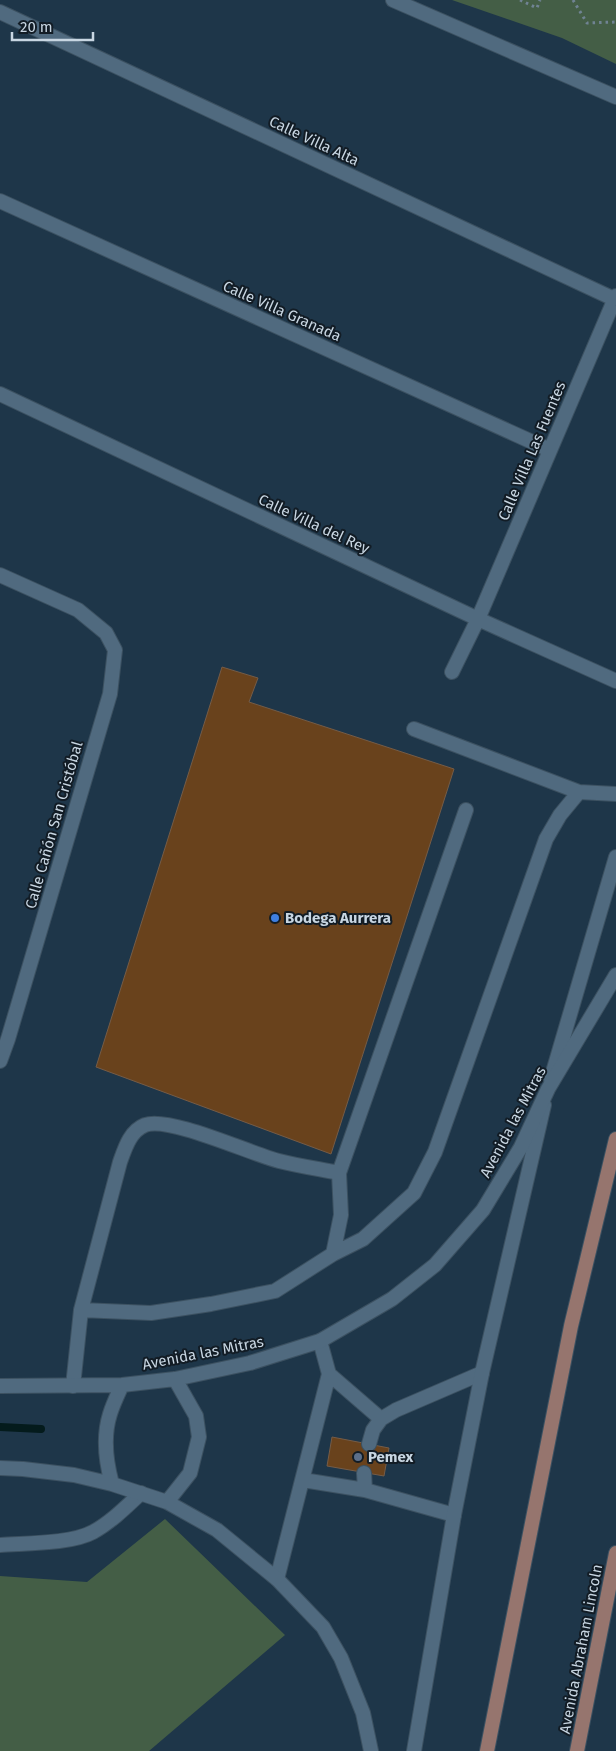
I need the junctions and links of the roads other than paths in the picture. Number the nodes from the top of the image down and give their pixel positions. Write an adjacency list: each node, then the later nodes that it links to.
1 (393, 0): 3 (street)
2 (0, 12): 5 (street, Calle Villa Alta)
3 (616, 97)
4 (0, 201): 7 (street, Calle Villa Granada)
5 (615, 297): 7 (street, Calle Villa Las Fuentes)
6 (0, 394): 9 (street, Calle Villa del Rey)
7 (550, 450): 9 (street, Calle Villa Las Fuentes)
8 (0, 575): 18 (street, Calle Cañón San Cristóbal)
9 (478, 619): 10 (street, Calle Villa Las Fuentes); 11 (street, Calle Villa del Rey)
10 (452, 672)
11 (616, 681)
12 (414, 729): 13 (street)
13 (580, 792): 14 (street); 22 (street)
14 (616, 794)
15 (466, 810): 21 (street)
16 (616, 857): 19 (street)
17 (616, 975): 19 (street, Avenida las Mitras)
18 (0, 1061)
19 (548, 1089): 24 (street, Avenida las Mitras); 25 (street)
20 (616, 1139): 46 (main road)
21 (339, 1173): 22 (street); 23 (street)
22 (334, 1254): 23 (street)
23 (81, 1310): 30 (street)
24 (320, 1341): 26 (street); 27 (street, Avenida las Mitras)
25 (482, 1373): 31 (street); 40 (street)
26 (329, 1374): 31 (street); 35 (street)
27 (175, 1379): 28 (street, Avenida las Mitras); 39 (street)
28 (122, 1385): 30 (street, Avenida las Mitras); 36 (street)
29 (0, 1386): 30 (street, Avenida las Mitras)
30 (73, 1386)
31 (381, 1419): 32 (street)
32 (369, 1444)
33 (0, 1468): 36 (street)
34 (364, 1473): 37 (street)
35 (302, 1480): 37 (street); 43 (street)
36 (112, 1484): 38 (street)
37 (365, 1490): 40 (street)
38 (141, 1493): 39 (street); 41 (street)
39 (167, 1502): 43 (street)
40 (454, 1515): 45 (street)
41 (0, 1545)
42 (616, 1553): 47 (main road, Avenida Abraham Lincoln)
43 (277, 1579): 44 (street)
44 (371, 1751)
45 (414, 1751)
46 (487, 1751)
47 (577, 1751)

